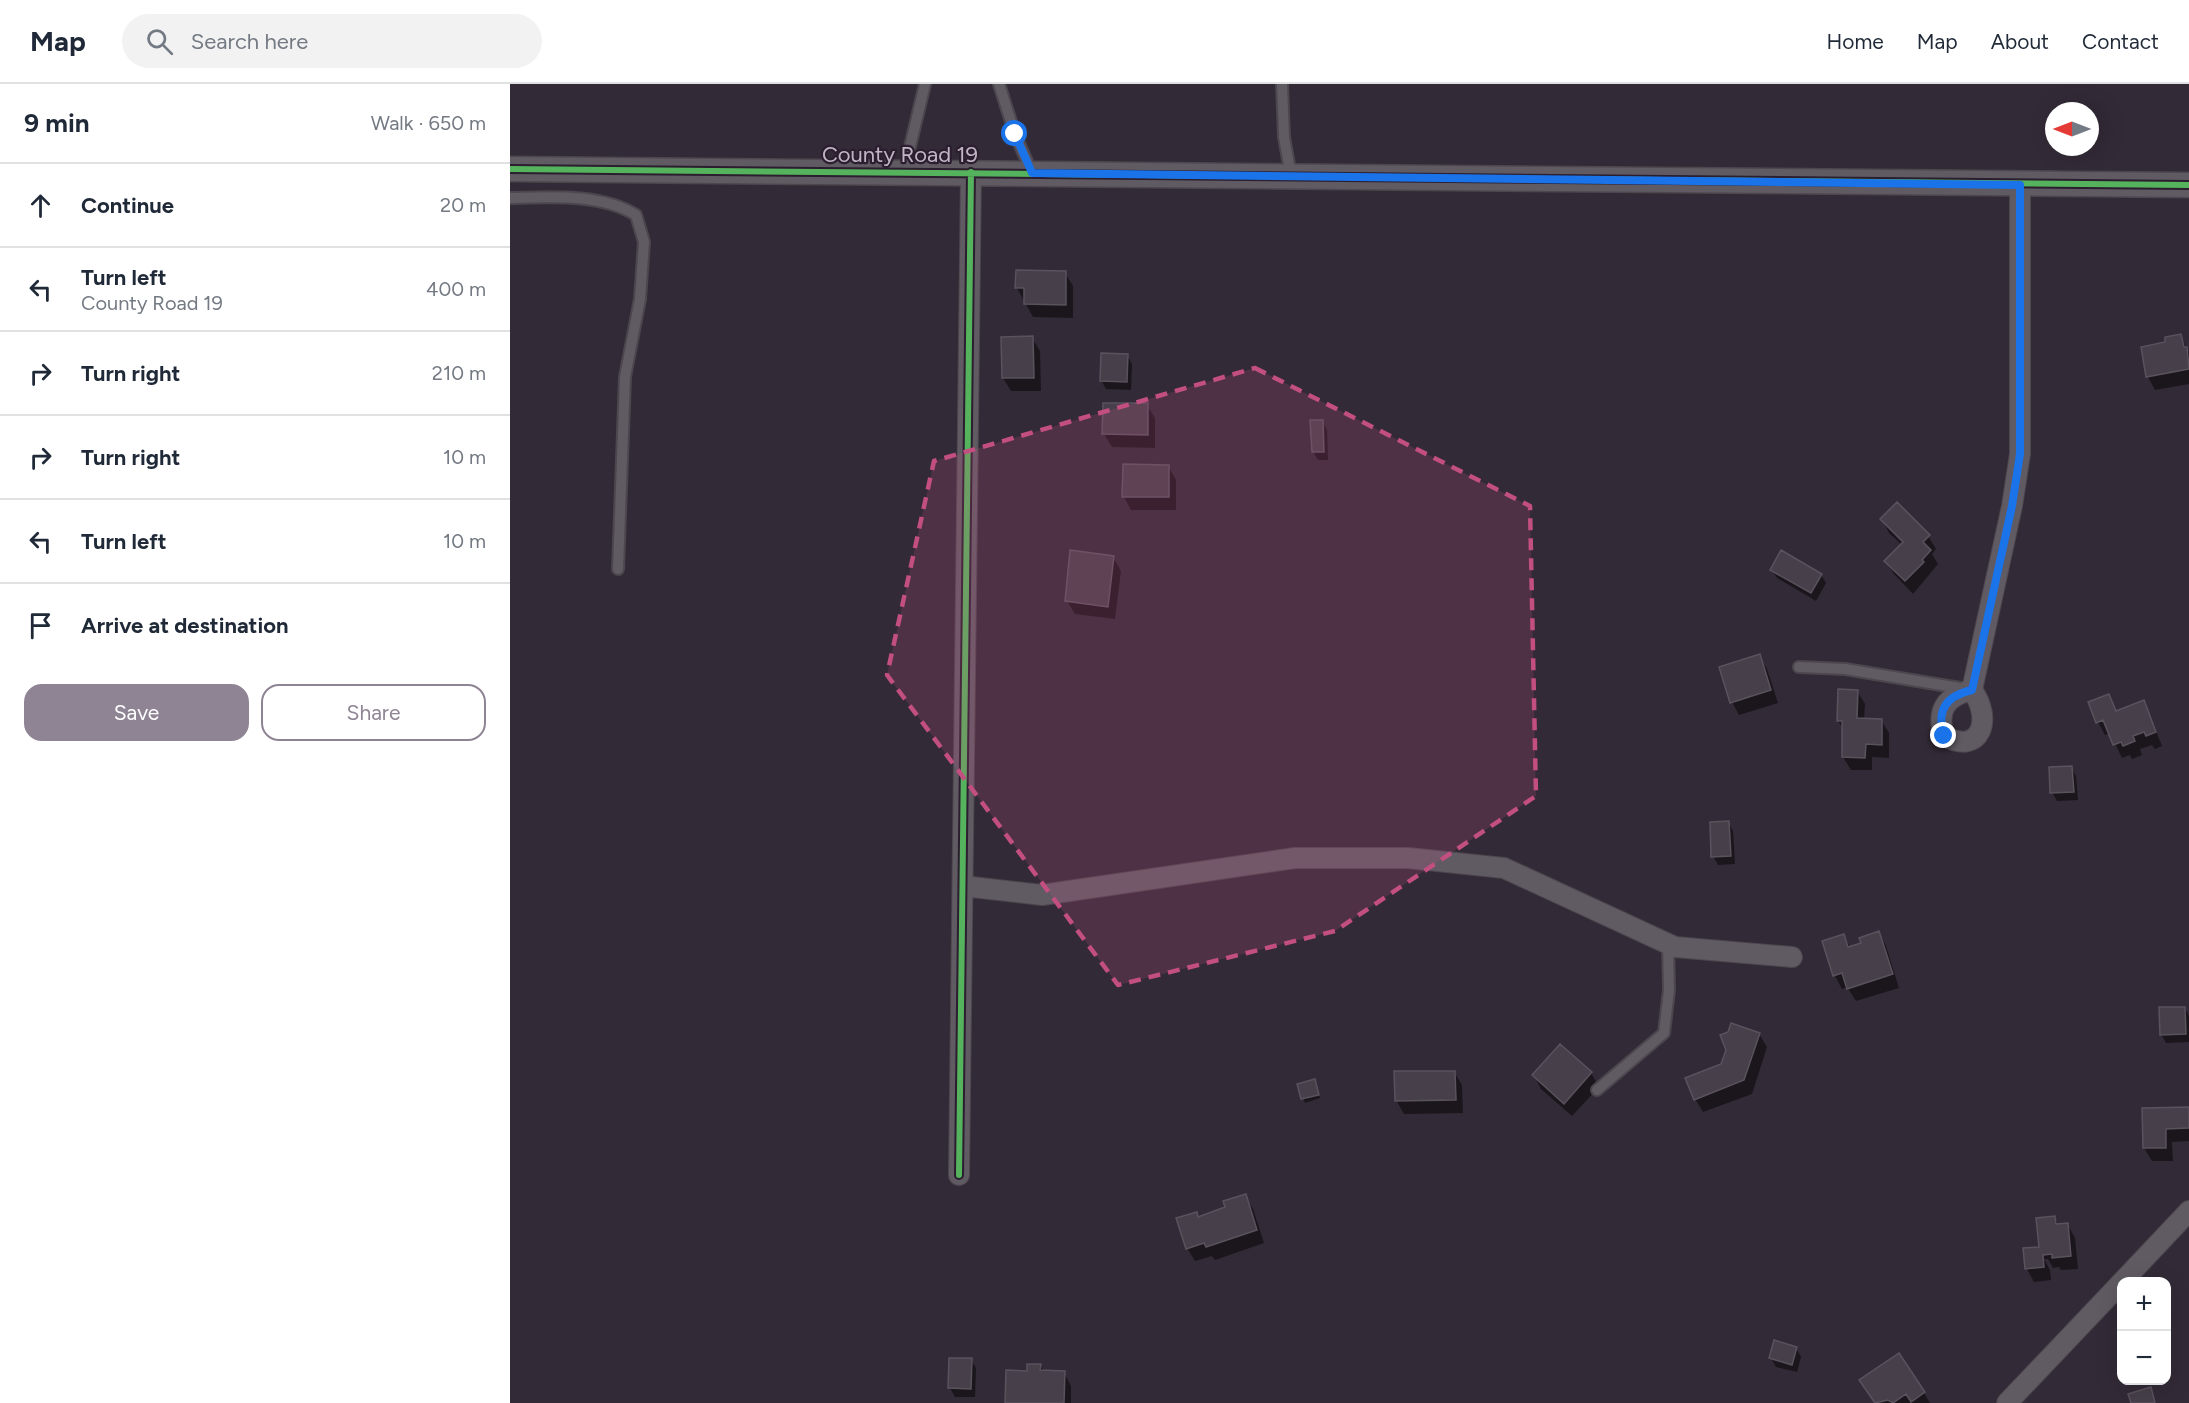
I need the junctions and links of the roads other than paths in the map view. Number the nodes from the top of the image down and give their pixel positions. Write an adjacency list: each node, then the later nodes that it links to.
1 (925, 84): 5 (lane)
2 (999, 84): 7 (lane)
3 (1282, 84): 8 (lane)
4 (510, 169): 5 (street, County Road 19)
5 (904, 172): 6 (street, County Road 19)
6 (971, 172): 7 (street, County Road 19); 15 (street)
7 (1032, 173): 8 (street, County Road 19)
8 (1291, 176): 9 (street, County Road 19)
9 (2020, 185): 10 (street, County Road 19); 14 (street)
10 (2189, 185)
11 (510, 198): 12 (lane)
12 (618, 569)
13 (1799, 667): 14 (lane)
14 (1972, 690)
15 (963, 886): 16 (street); 19 (street)
16 (1668, 944): 17 (street); 18 (lane)
17 (1792, 957)
18 (1597, 1090)
19 (959, 1175)
20 (2189, 1211): 21 (street)
21 (2127, 1277)
22 (2117, 1287): 23 (street)
23 (2007, 1403)

